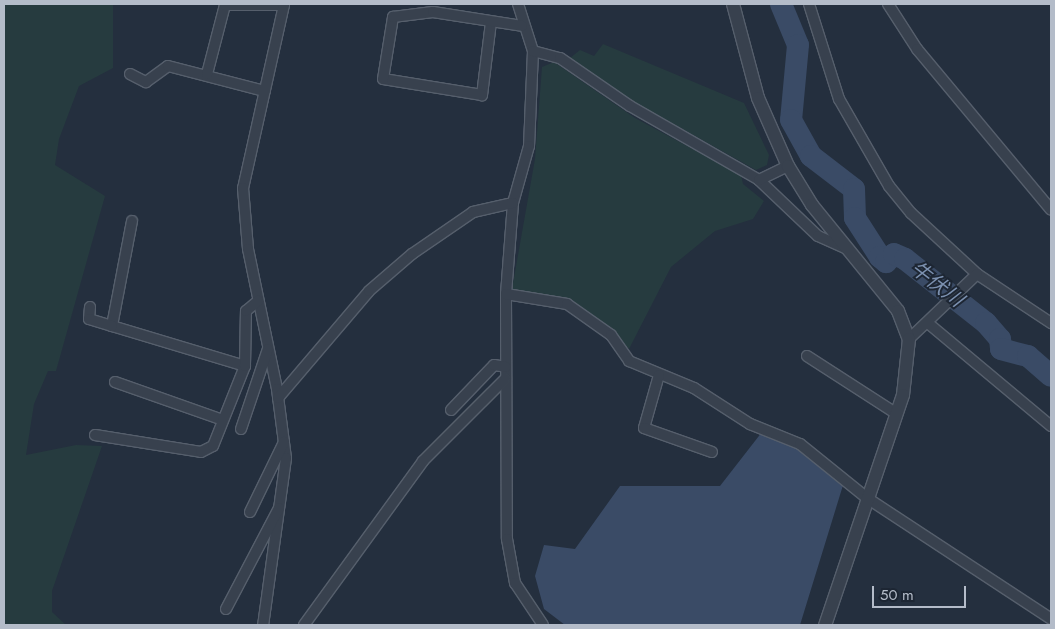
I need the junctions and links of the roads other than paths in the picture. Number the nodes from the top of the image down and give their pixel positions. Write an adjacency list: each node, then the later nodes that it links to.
1 (518, 4): 6 (street)
2 (733, 4): 11 (street)
3 (809, 4): 17 (street)
4 (888, 4): 14 (street)
5 (491, 22): 5 (street); 6 (street)
6 (522, 26): 7 (street)
7 (533, 51): 12 (street); 13 (street)
8 (130, 74): 9 (street)
9 (207, 74): 10 (street); 10 (street)
10 (265, 91): 19 (street)
11 (788, 166): 12 (street); 16 (street)
12 (759, 180): 16 (street)
13 (513, 203): 18 (street); 32 (street)
14 (1051, 210)
15 (132, 221): 23 (street)
16 (845, 248): 24 (street)
17 (975, 276): 21 (street); 22 (street)
18 (506, 294): 28 (street); 29 (street)
19 (258, 301): 25 (street); 27 (street)
20 (90, 307): 23 (street)
21 (931, 321): 24 (street); 36 (street)
22 (1051, 324)
23 (112, 326): 27 (street)
24 (909, 339): 34 (street)
25 (268, 349): 32 (street); 37 (street)
26 (807, 356): 34 (street)
27 (245, 366): 35 (street)
28 (506, 367): 30 (street); 33 (street)
29 (659, 375): 40 (street); 41 (street)
30 (506, 378): 47 (street); 48 (street)
31 (115, 382): 35 (street)
32 (278, 398): 39 (street)
33 (451, 410)
34 (897, 414): 41 (street)
35 (223, 420): 38 (street)
36 (1051, 426)
37 (241, 430)
38 (95, 435)
39 (284, 442): 42 (street); 43 (street)
40 (712, 452)
41 (867, 498): 45 (street); 49 (street)
42 (281, 506): 44 (street); 46 (street)
43 (250, 512)
44 (226, 609)
45 (1051, 619)
46 (263, 625)
47 (304, 625)
48 (543, 625)
49 (825, 625)

